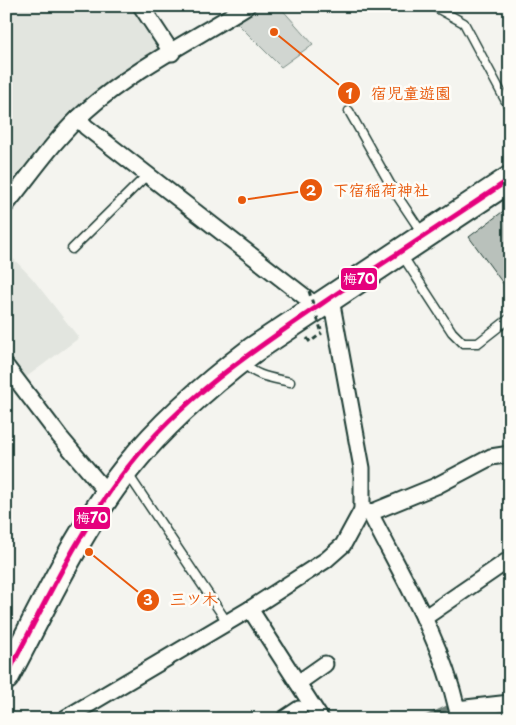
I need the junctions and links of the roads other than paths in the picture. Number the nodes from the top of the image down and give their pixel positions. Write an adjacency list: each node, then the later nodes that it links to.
1 (141, 6): 4 (street)
2 (247, 6): 4 (street)
3 (433, 6): 5 (lane)
4 (172, 53): 7 (street)
5 (510, 109)
6 (349, 111): 11 (lane)
7 (78, 118): 8 (street); 10 (street)
8 (148, 174): 12 (lane); 14 (street)
9 (510, 179): 11 (main road)
10 (6, 205)
11 (423, 235): 13 (main road)
12 (72, 249)
13 (400, 251): 14 (main road); 15 (lane)
14 (320, 307): 16 (main road); 22 (street)
15 (510, 318)
16 (241, 359): 18 (lane); 20 (main road)
17 (6, 366): 21 (street)
18 (290, 382)
19 (510, 454): 22 (street)
20 (126, 470): 21 (main road); 26 (lane)
21 (108, 494): 28 (main road)
22 (366, 512): 24 (street); 25 (street)
23 (510, 559): 25 (street)
24 (250, 609): 26 (street); 29 (street)
25 (424, 618): 33 (street)
26 (227, 622): 32 (street)
27 (325, 664): 29 (street)
28 (6, 677)
29 (298, 683): 36 (street)
30 (510, 703): 33 (street)
31 (299, 710): 35 (street)
32 (84, 714): 34 (street)
33 (456, 714)
34 (64, 719)
35 (284, 719)
36 (321, 719)

